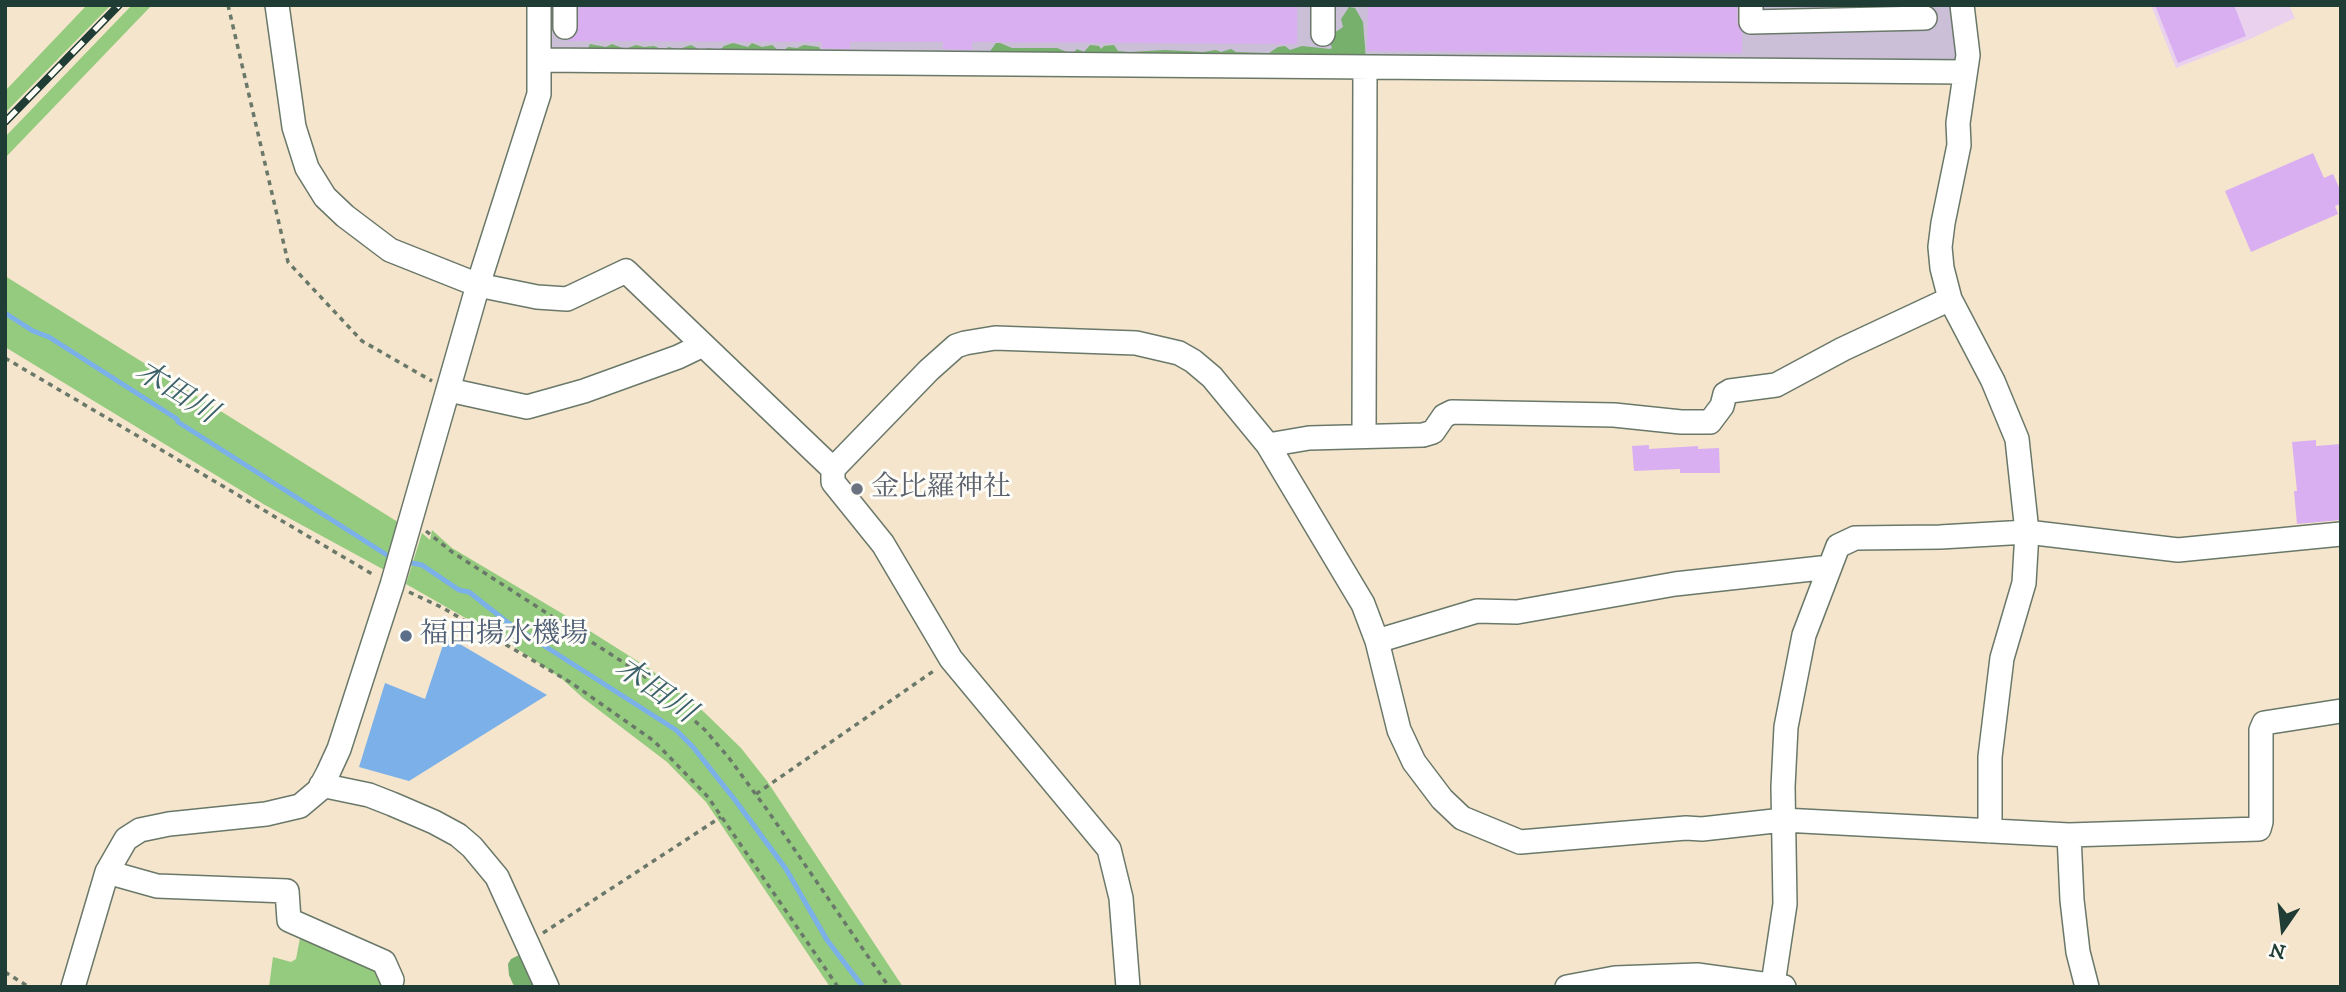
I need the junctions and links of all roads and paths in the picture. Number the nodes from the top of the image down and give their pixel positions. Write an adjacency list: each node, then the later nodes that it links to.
1 (228, 5): 16 (path)
2 (277, 5): 12 (street)
3 (539, 5): 9 (street)
4 (1323, 5): 8 (street)
5 (1751, 5): 7 (street)
6 (1962, 5): 11 (street)
7 (1925, 18)
8 (1323, 34)
9 (539, 60): 10 (street); 12 (street)
10 (1365, 68): 11 (street); 17 (street)
11 (1965, 72): 13 (street)
12 (478, 285): 14 (street); 16 (street)
13 (1950, 299): 17 (street); 21 (street)
14 (703, 345): 16 (street); 19 (street)
15 (5, 358): 24 (path)
16 (449, 390): 20 (street)
17 (1364, 435): 18 (street)
18 (1268, 445): 19 (street); 25 (street)
19 (833, 469): 26 (street)
20 (411, 521): 24 (street); 29 (path)
21 (2027, 532): 22 (street); 23 (street); 32 (street)
22 (2341, 534)
23 (1830, 566): 25 (street); 31 (street)
24 (392, 585): 28 (street); 30 (path)
25 (1377, 641): 31 (street)
26 (951, 659): 29 (path); 44 (street)
27 (2341, 711): 33 (street)
28 (321, 785): 34 (street); 35 (street)
29 (756, 794): 43 (path)
30 (721, 817): 35 (path); 42 (path)
31 (1783, 821): 32 (street); 38 (street)
32 (1990, 831): 33 (street)
33 (2069, 835): 46 (street)
34 (107, 872): 37 (street); 40 (street)
35 (527, 944): 41 (street)
36 (5, 972): 39 (path)
37 (392, 980)
38 (1779, 985): 45 (street)
39 (29, 987)
40 (73, 987)
41 (547, 987)
42 (838, 987)
43 (889, 987)
44 (1128, 987)
45 (1567, 987)
46 (2087, 987)

